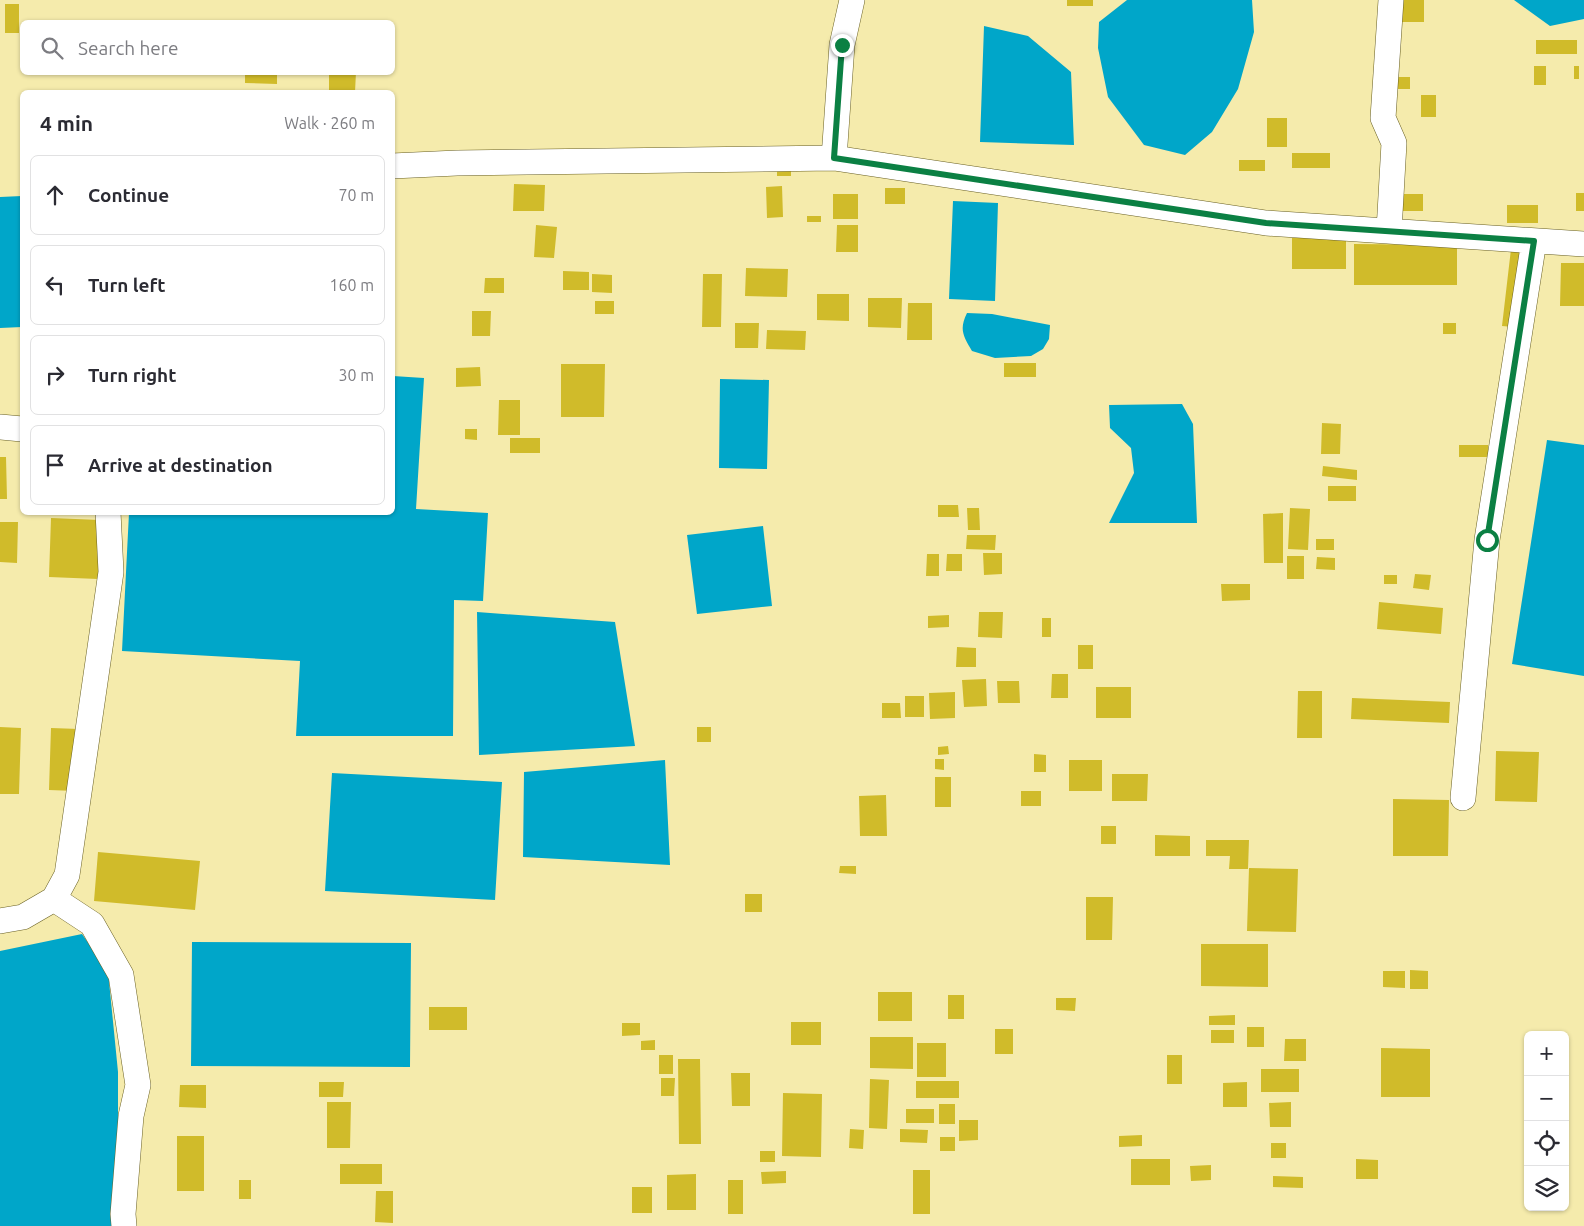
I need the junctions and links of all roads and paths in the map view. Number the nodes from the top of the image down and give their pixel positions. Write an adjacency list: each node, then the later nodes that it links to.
1 (852, 0): 3 (street)
2 (1391, 0): 5 (street)
3 (834, 158): 4 (street); 5 (street)
4 (395, 166)
5 (1388, 231): 6 (street)
6 (1534, 241): 7 (street); 11 (street)
7 (1584, 244)
8 (0, 427): 9 (street)
9 (20, 429)
10 (108, 515): 12 (street)
11 (1463, 798)
12 (54, 899): 13 (street); 14 (street)
13 (0, 921)
14 (124, 1226)

